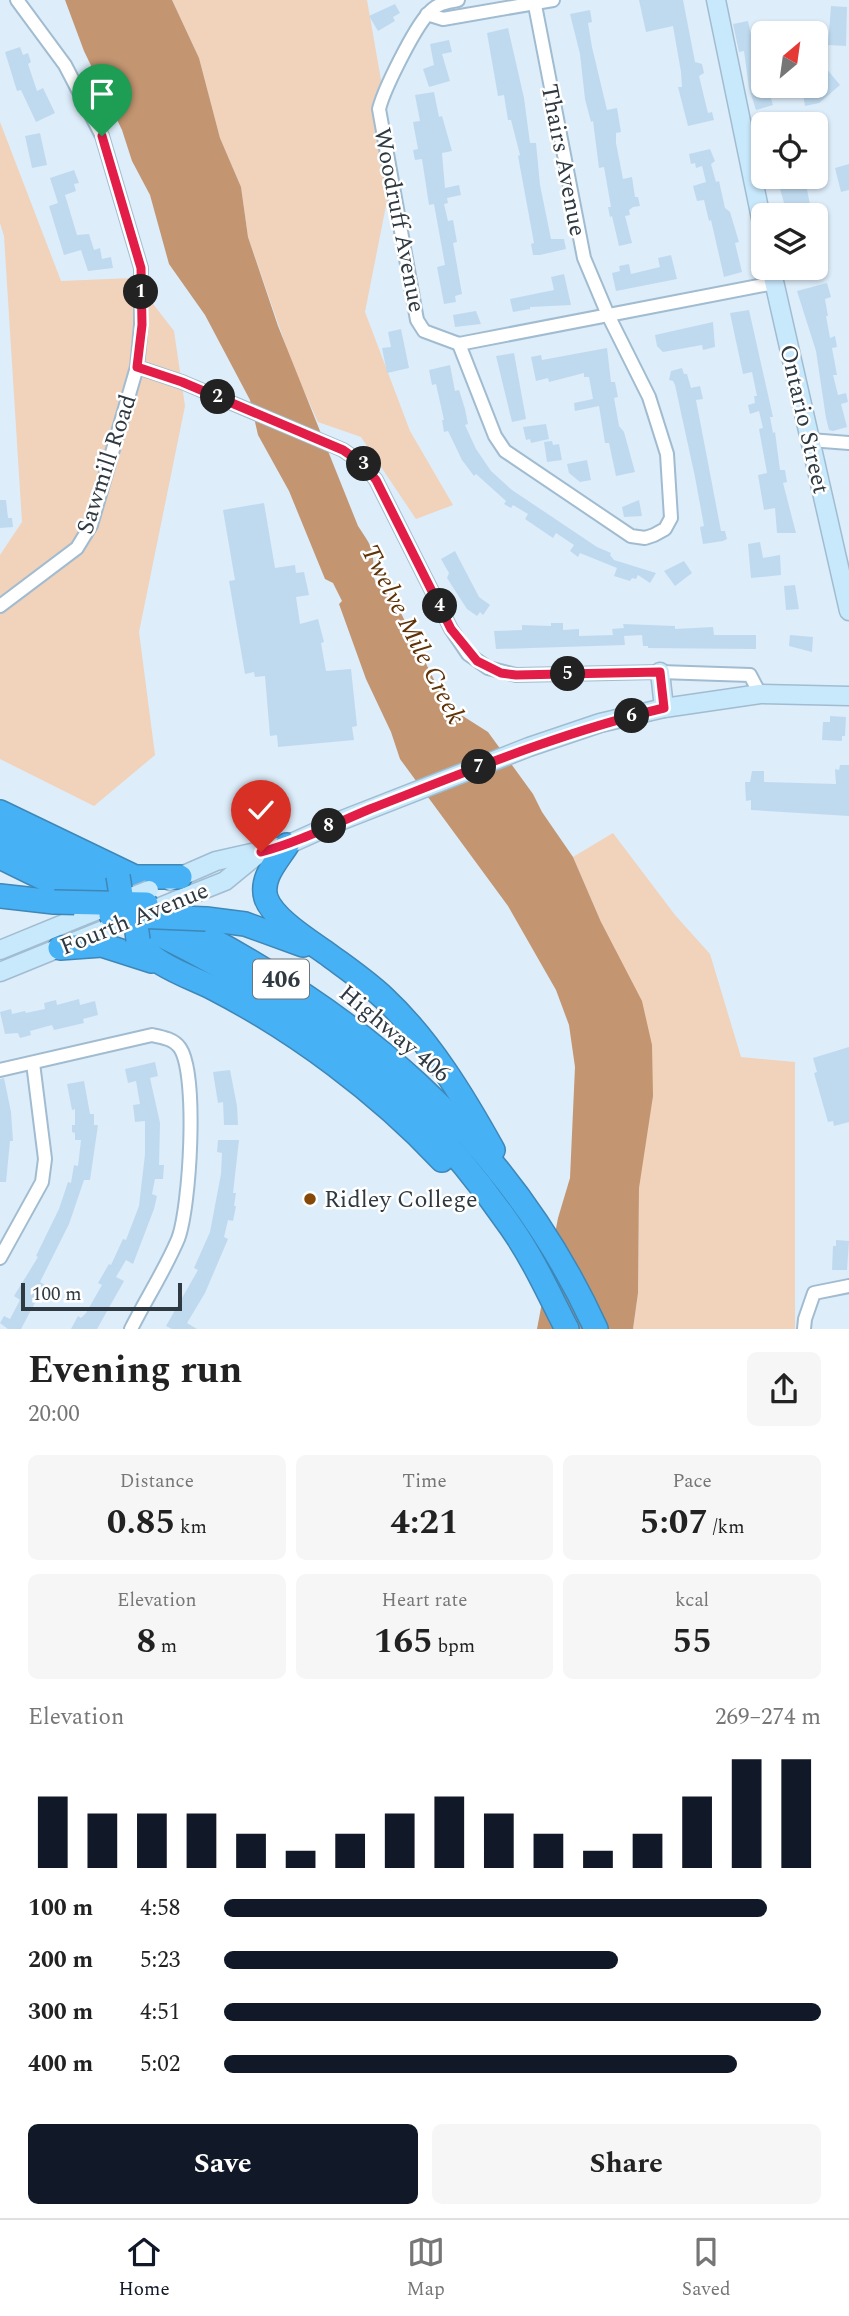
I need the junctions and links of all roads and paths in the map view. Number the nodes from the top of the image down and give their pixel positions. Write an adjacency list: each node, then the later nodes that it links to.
1 (17, 0): 12 (street, Sawmill Road)
2 (458, 0): 6 (street)
3 (553, 0): 5 (street)
4 (716, 0): 7 (main road)
5 (534, 2): 6 (street); 10 (street, Thairs Avenue)
6 (427, 14): 11 (street, Woodruff Avenue)
7 (758, 203)
8 (752, 280): 10 (street)
9 (774, 280): 13 (main road, Ontario Street)
10 (608, 315): 11 (street); 11 (street, Thairs Avenue)
11 (459, 344)
12 (137, 367): 15 (street, Sawmill Road); 17 (street)
13 (810, 440): 14 (street); 16 (main road, Ontario Street)
14 (849, 443)
15 (0, 606)
16 (849, 611)
17 (660, 672): 18 (street); 20 (main road)
18 (760, 694): 19 (main road, Fourth Avenue); 20 (main road, Fourth Avenue)
19 (849, 696)
20 (664, 708): 23 (main road, Fourth Avenue)
21 (0, 812): 26 (highway)
22 (0, 834): 38 (highway, Highway 406 / 406)
23 (287, 845): 24 (main road, Fourth Avenue); 34 (highway)
24 (261, 852): 27 (main road, Fourth Avenue); 29 (main road, Fourth Avenue)
25 (0, 857): 41 (highway, Highway 406 / 406)
26 (111, 870): 27 (highway); 30 (highway, bridge)
27 (180, 877): 29 (highway)
28 (0, 896): 30 (highway, bridge)
29 (153, 901): 30 (highway, bridge); 33 (highway, bridge); 34 (highway, bridge)
30 (105, 917): 31 (highway); 32 (main road, Fourth Avenue)
31 (69, 944): 33 (highway); 35 (main road, Fourth Avenue)
32 (0, 950)
33 (173, 968): 41 (highway)
34 (349, 970): 38 (highway)
35 (0, 972)
36 (33, 1063): 37 (street); 39 (street); 42 (street)
37 (0, 1070)
38 (515, 1189): 43 (highway, Highway 406 / 406)
39 (0, 1258)
40 (849, 1286): 44 (street)
41 (566, 1326)
42 (131, 1329)
43 (596, 1329)
44 (804, 1329)

